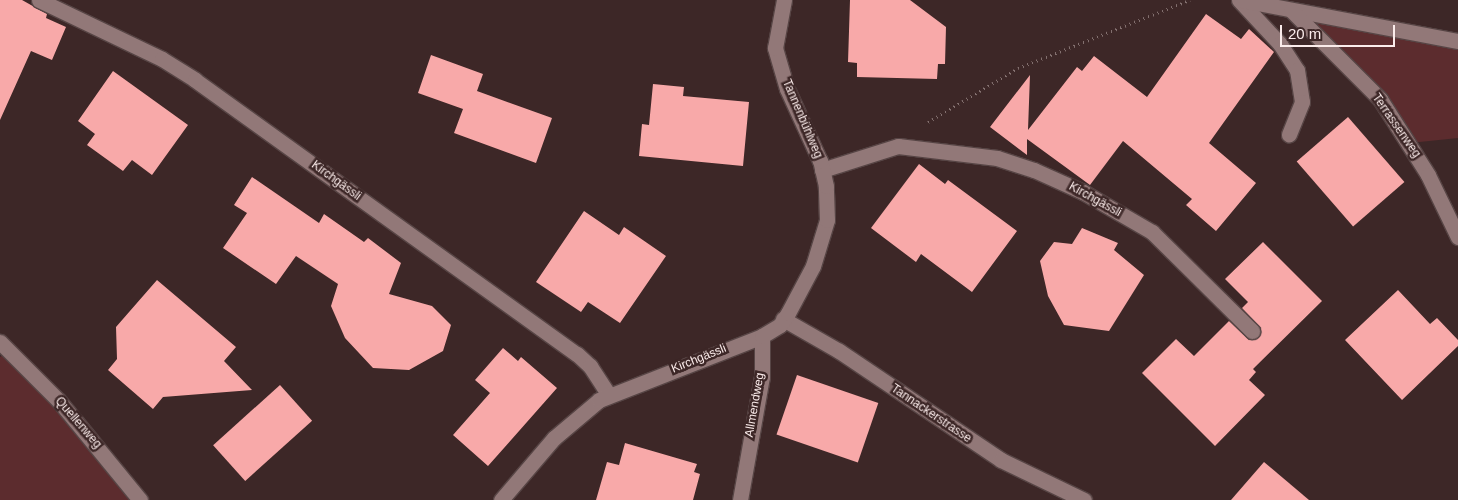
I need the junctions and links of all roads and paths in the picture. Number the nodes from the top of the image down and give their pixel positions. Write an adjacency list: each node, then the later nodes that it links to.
1 (39, 0): 15 (street, Kirchgässli)
2 (784, 0): 9 (street, Tannenbühlweg)
3 (1190, 0): 8 (path)
4 (1240, 0): 5 (street); 7 (street)
5 (1291, 10): 6 (street); 10 (street, Terrassenweg)
6 (1458, 41)
7 (1289, 134)
8 (898, 146): 9 (street, Kirchgässli); 12 (street, Kirchgässli)
9 (822, 170): 11 (street, Tannenbühlweg)
10 (1458, 237)
11 (783, 319): 13 (street); 19 (street, Tannackerstrasse)
12 (1252, 331)
13 (762, 336): 15 (street, Kirchgässli); 18 (street, Allmendweg)
14 (3, 350): 16 (street, Quellenweg)
15 (609, 395): 17 (street, Kirchgässli)
16 (140, 500)
17 (501, 500)
18 (740, 500)
19 (1084, 500)

